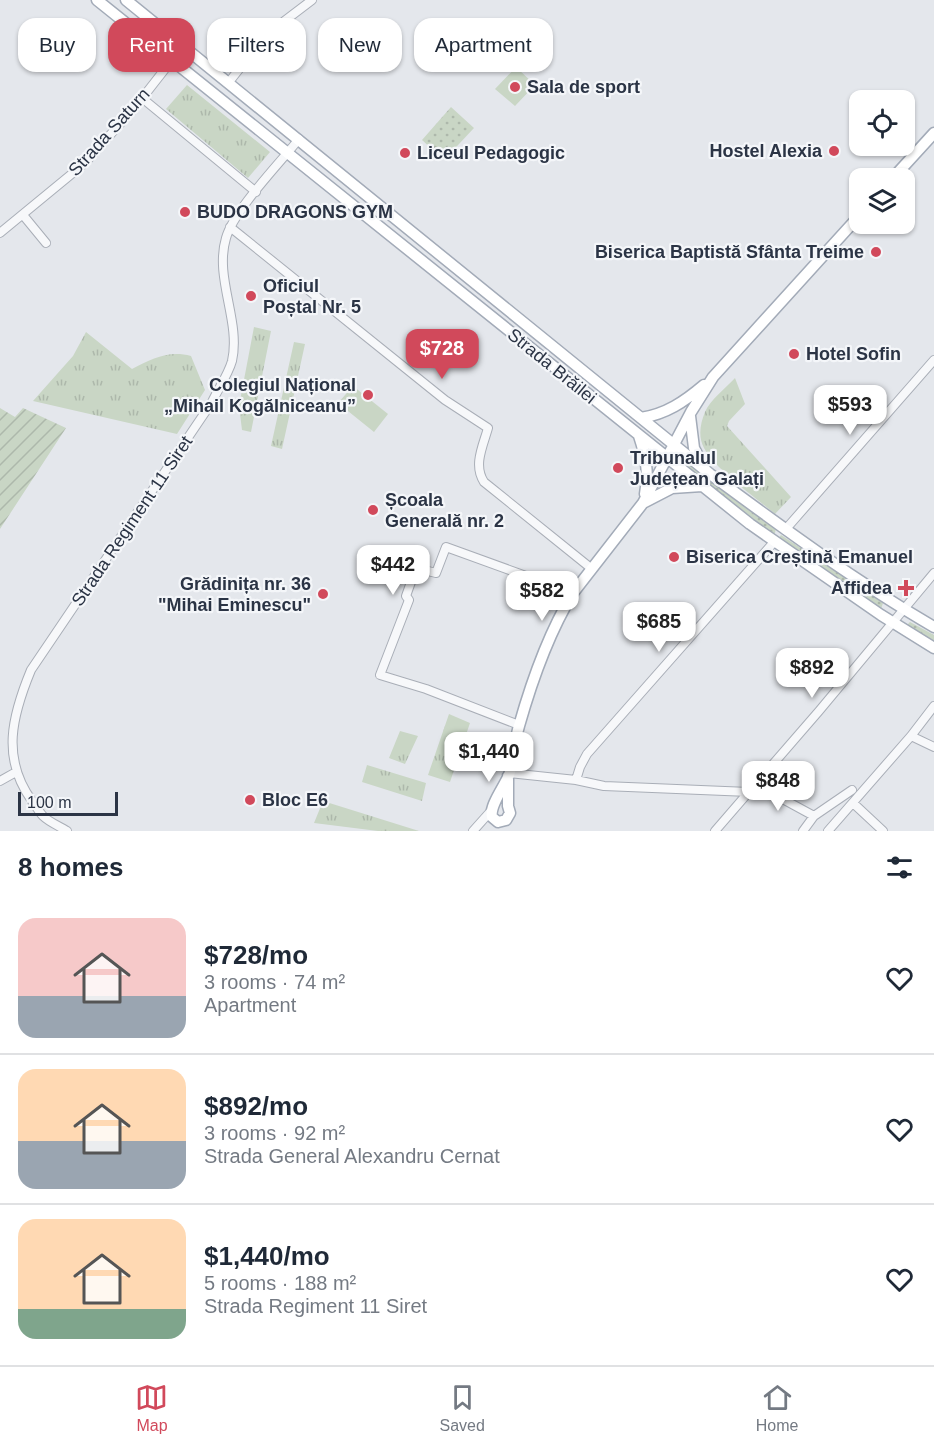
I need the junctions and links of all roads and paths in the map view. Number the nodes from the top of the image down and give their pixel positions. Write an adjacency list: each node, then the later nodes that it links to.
1 (97, 0): 4 (main road, Strada Brăilei)
2 (126, 0): 5 (main road, Strada Brăilei)
3 (312, 0): 9 (street)
4 (120, 18)
5 (148, 18)
6 (195, 55): 9 (main road, Strada Brăilei)
7 (163, 72): 10 (street, Strada Saturn)
8 (187, 72): 13 (main road, Strada Brăilei)
9 (229, 82): 12 (main road, Strada Brăilei)
10 (142, 98): 15 (street); 16 (street, Strada Saturn)
11 (934, 133): 14 (main road)
12 (299, 139): 13 (street, Strada Regiment 11 Siret); 26 (main road, Strada Brăilei)
13 (288, 152): 15 (street, Strada Regiment 11 Siret); 27 (main road, Strada Brăilei)
14 (901, 168)
15 (256, 192): 17 (street, Strada Regiment 11 Siret)
16 (23, 215): 19 (street, Strada Saturn); 20 (street)
17 (230, 227): 35 (street); 46 (street, Strada Regiment 11 Siret)
18 (849, 227): 24 (main road)
19 (0, 233)
20 (46, 243)
21 (934, 360): 22 (street)
22 (926, 369): 23 (street); 33 (street)
23 (934, 376)
24 (713, 377): 25 (main road); 26 (main road)
25 (691, 412): 28 (main road); 30 (main road)
26 (641, 418): 28 (main road, Strada Brăilei)
27 (639, 436): 29 (main road, Strada Brăilei); 32 (main road)
28 (674, 445): 29 (main road); 30 (main road, Strada Brăilei)
29 (668, 458): 31 (main road, Strada Brăilei); 32 (main road)
30 (710, 474): 33 (main road, Strada Brăilei)
31 (702, 486): 32 (main road); 34 (main road, Strada Brăilei)
32 (643, 503): 35 (main road)
33 (785, 530): 38 (main road, Strada Brăilei)
34 (774, 542): 39 (main road, Strada Brăilei); 48 (street)
35 (592, 568): 37 (main road)
36 (934, 573): 38 (street)
37 (573, 593): 43 (main road); 43 (street)
38 (903, 609): 39 (street); 40 (main road, Strada Brăilei)
39 (892, 622): 41 (main road, Strada Brăilei); 50 (street)
40 (934, 627)
41 (934, 648)
42 (934, 706): 44 (street)
43 (519, 725): 47 (main road)
44 (911, 736): 45 (street); 54 (street)
45 (934, 747)
46 (16, 772): 49 (street); 59 (street, Strada Regiment 11 Siret)
47 (509, 774): 48 (street); 56 (main road)
48 (576, 780): 51 (street)
49 (0, 781)
50 (755, 784): 53 (street); 57 (street)
51 (726, 790): 53 (street); 55 (street)
52 (852, 790): 57 (street)
53 (748, 792): 55 (street)
54 (853, 803): 63 (street); 64 (street)
55 (733, 809): 61 (street)
56 (500, 815): 58 (street); 60 (main road)
57 (814, 816): 62 (street)
58 (475, 830)
59 (67, 831)
60 (508, 831)
61 (715, 831)
62 (803, 831)
63 (828, 831)
64 (883, 831)

